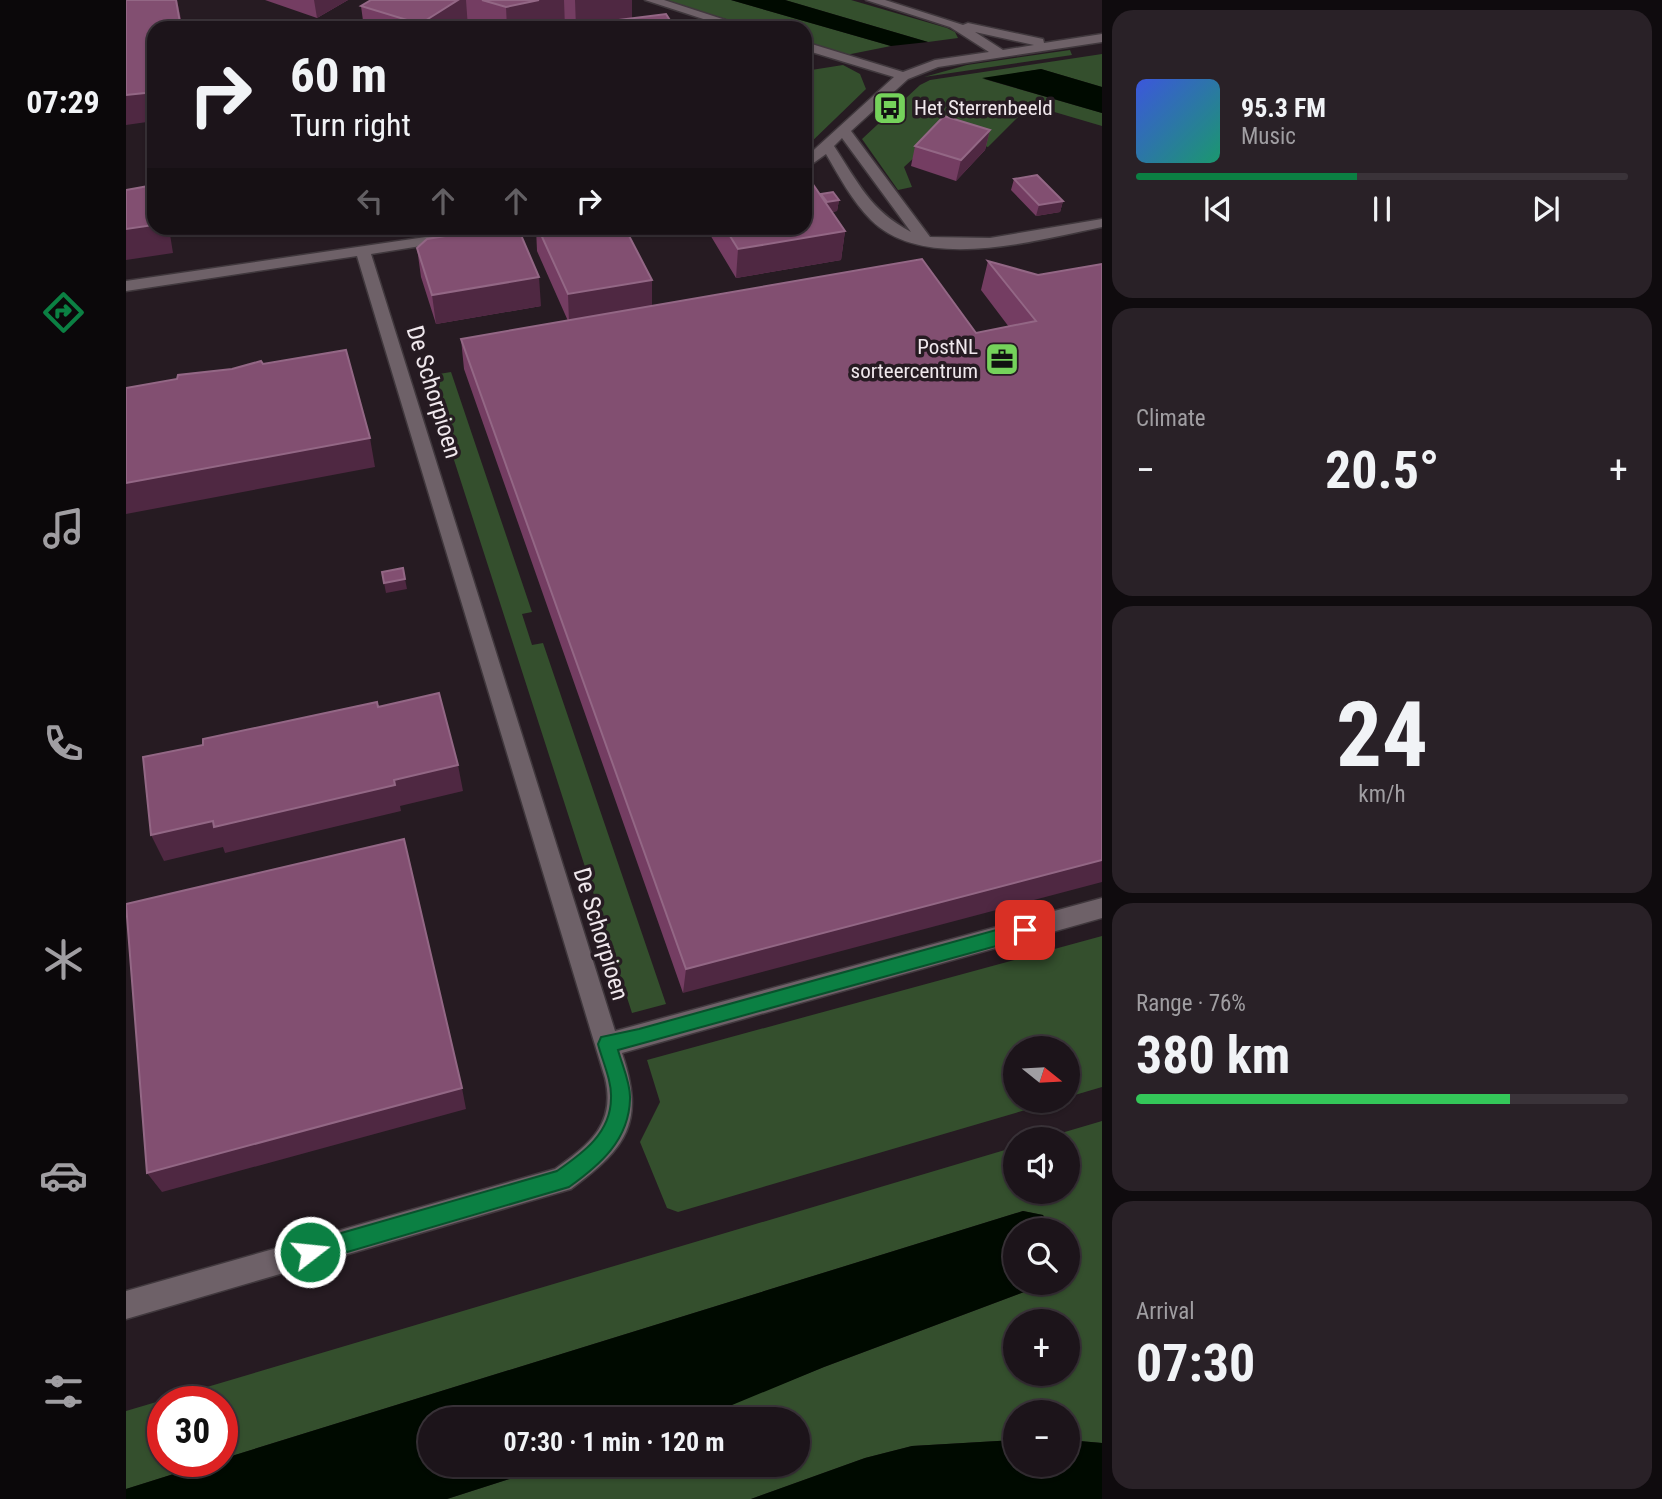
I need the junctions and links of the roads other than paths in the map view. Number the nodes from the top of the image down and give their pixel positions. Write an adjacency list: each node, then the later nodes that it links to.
1 (651, 0): 3 (street)
2 (872, 0): 4 (street)
3 (721, 21)
4 (954, 23): 6 (street); 8 (street)
5 (1102, 38): 6 (street)
6 (1055, 45): 8 (street)
7 (812, 48): 9 (street)
8 (999, 53): 9 (street)
9 (903, 76): 10 (street)
10 (843, 130): 11 (street); 15 (street)
11 (827, 145): 12 (street); 15 (street)
12 (812, 159)
13 (1102, 223): 15 (street)
14 (466, 235): 16 (street)
15 (926, 242)
16 (363, 251): 17 (street); 19 (street, De Schorpioen)
17 (126, 286)
18 (1102, 908): 19 (street)
19 (607, 1044): 20 (street, De Schorpioen)
20 (126, 1305)

